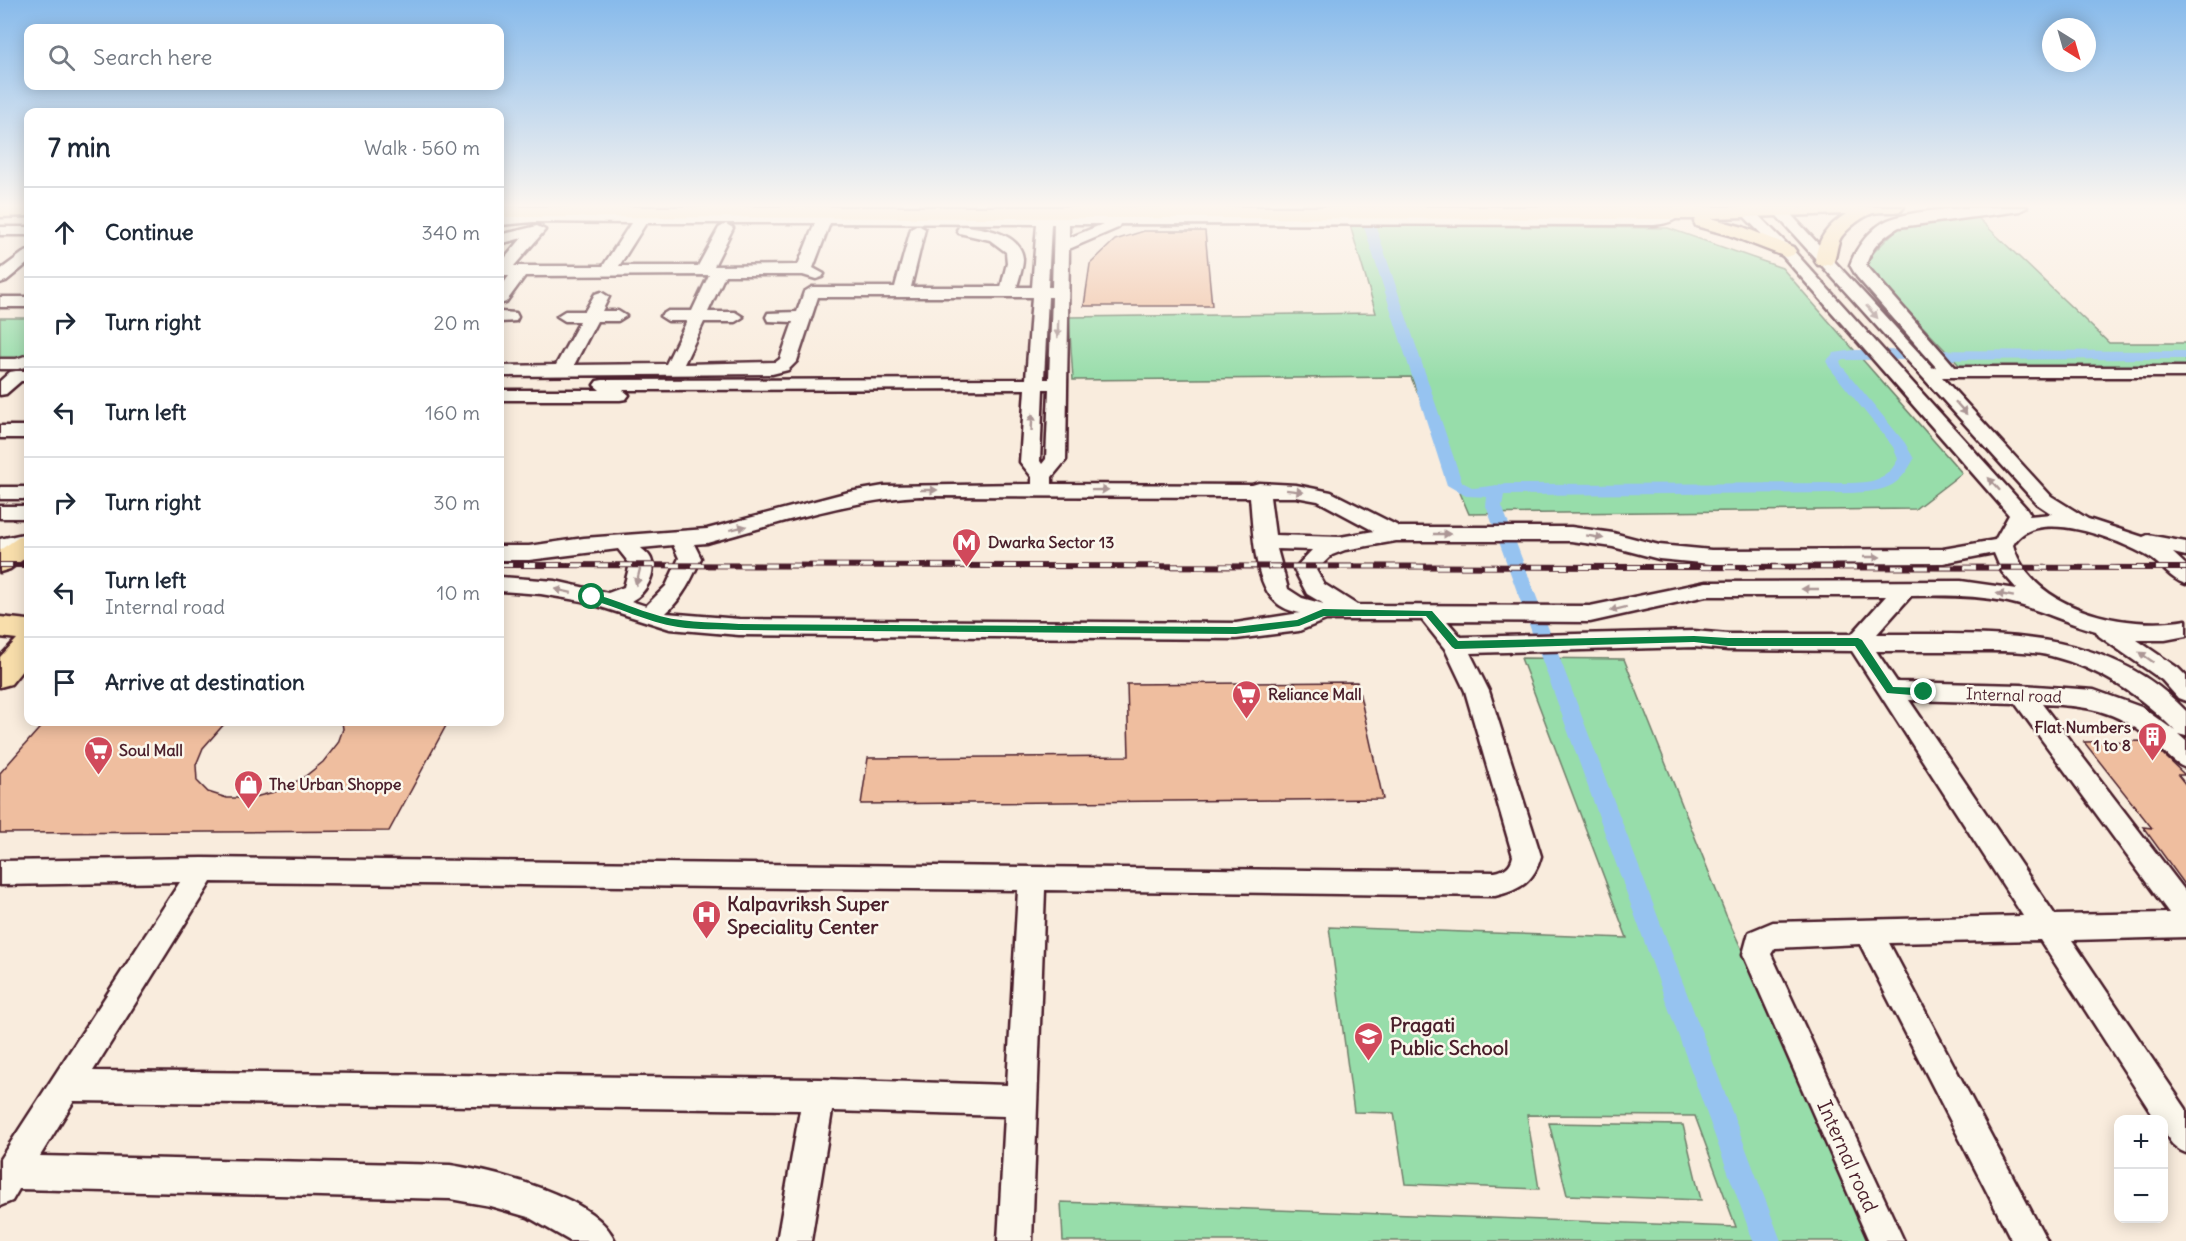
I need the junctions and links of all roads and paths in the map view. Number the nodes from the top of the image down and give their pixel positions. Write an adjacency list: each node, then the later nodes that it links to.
1 (17, 265): 18 (street)
2 (612, 265): 15 (street)
3 (713, 265): 16 (street)
4 (806, 265): 12 (street)
5 (909, 265): 21 (street)
6 (1013, 265): 22 (street)
7 (1035, 265): 23 (street)
8 (1059, 265): 24 (street)
9 (1799, 265): 62 (street, one-way to 9)
10 (1829, 265): 42 (street, one-way to 42)
11 (1858, 265): 42 (street)
12 (804, 270): 16 (street); 20 (street)
13 (504, 271): 14 (street)
14 (520, 271): 15 (street); 25 (street)
15 (608, 271): 16 (street)
16 (711, 271): 35 (street)
17 (24, 275): 19 (street)
18 (0, 278)
19 (0, 292)
20 (812, 292): 21 (street); 38 (street)
21 (902, 292): 22 (street)
22 (1008, 292): 23 (street)
23 (1039, 292): 24 (street); 48 (street)
24 (1058, 292): 49 (street, one-way to 49)
25 (504, 293)
26 (601, 297): 32 (street)
27 (0, 302): 28 (street)
28 (24, 302)
29 (24, 314): 30 (street)
30 (0, 315)
31 (565, 316): 32 (street)
32 (591, 316): 33 (street); 43 (street)
33 (618, 316)
34 (668, 316): 35 (street)
35 (698, 316): 36 (street); 41 (street)
36 (735, 317)
37 (774, 317): 38 (street)
38 (803, 317): 41 (street)
39 (24, 362): 40 (street)
40 (0, 364)
41 (673, 369): 43 (street)
42 (1936, 369): 45 (street); 60 (street, one-way to 60)
43 (562, 370): 44 (street)
44 (504, 371)
45 (2186, 372)
46 (15, 376): 50 (street)
47 (504, 385): 48 (street)
48 (1034, 389): 49 (street); 51 (street); 54 (street, one-way to 48)
49 (1057, 389): 54 (street)
50 (0, 390)
51 (504, 395)
52 (0, 432): 53 (street)
53 (24, 432)
54 (1042, 484): 55 (street, one-way to 55); 63 (street, one-way to 54)
55 (1259, 489): 61 (street, one-way to 61); 65 (street)
56 (0, 493): 57 (street)
57 (24, 493)
58 (0, 512): 59 (street)
59 (24, 512)
60 (2081, 523): 62 (street); 64 (street)
61 (1396, 534): 62 (street, one-way to 62); 68 (street)
62 (2007, 538): 78 (street)
63 (681, 539): 67 (street); 82 (street)
64 (2132, 539): 71 (street); 74 (street)
65 (1265, 542): 68 (street); 79 (street)
66 (24, 543): 70 (street)
67 (624, 543): 72 (street); 77 (street, one-way to 77)
68 (1341, 544): 80 (street)
69 (24, 545): 73 (main road)
70 (0, 546)
71 (2186, 549)
72 (504, 553)
73 (0, 563)
74 (2186, 577)
75 (504, 584): 77 (street, one-way to 75)
76 (1905, 588): 78 (street, one-way to 76); 81 (street, one-way to 81); 86 (street)
77 (609, 601): 82 (street)
78 (2061, 609): 83 (street)
79 (1323, 612): 80 (street); 82 (street)
80 (1351, 612): 81 (street)
81 (1428, 613): 87 (street)
82 (648, 616)
83 (2102, 626): 84 (street); 90 (street, one-way to 83)
84 (2186, 629)
85 (13, 634): 88 (main road)
86 (1858, 642): 87 (street); 89 (street); 92 (street)
87 (1455, 645): 96 (street)
88 (0, 676)
89 (1890, 691): 91 (street, Internal road); 99 (street)
90 (2186, 692)
91 (2020, 694): 93 (street, Internal road); 97 (street)
92 (2186, 727)
93 (2186, 758)
94 (203, 870): 95 (street); 96 (street); 101 (street)
95 (0, 873)
96 (1032, 878): 103 (street)
97 (2186, 914)
98 (2186, 925): 99 (street)
99 (2048, 928): 100 (street, Internal road); 104 (street)
100 (1868, 931): 109 (street, Internal road); 110 (street)
101 (64, 1086): 102 (street); 105 (street)
102 (819, 1095): 103 (street); 107 (street)
103 (1021, 1101): 108 (street)
104 (2186, 1137)
105 (5, 1181): 106 (street)
106 (598, 1241)
107 (794, 1241)
108 (1015, 1241)
109 (1887, 1241)
110 (2030, 1241)

